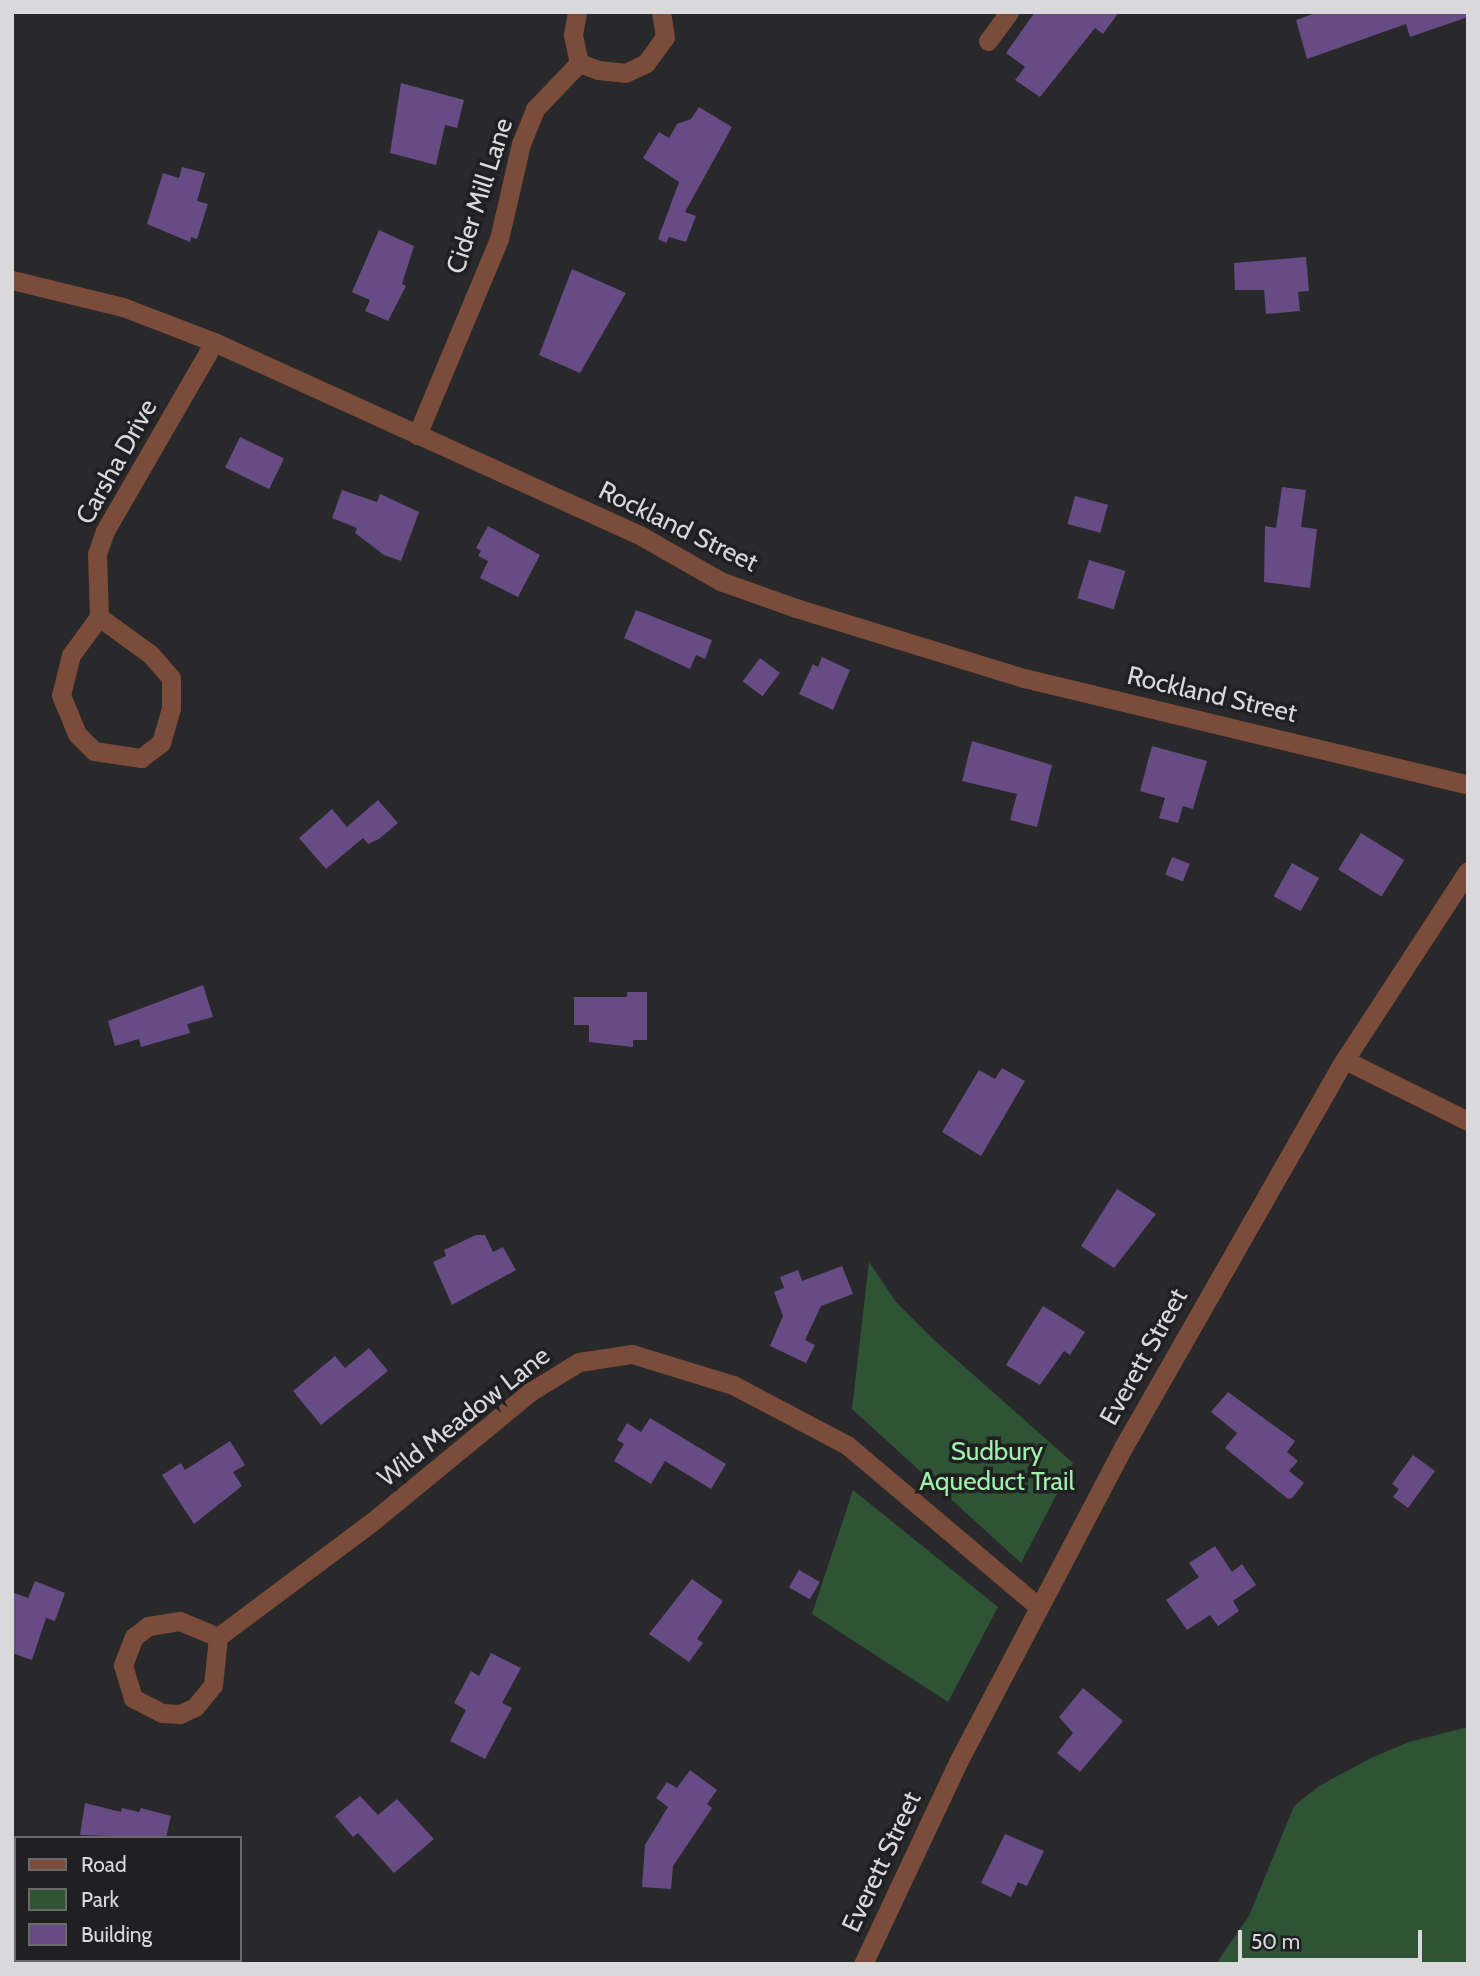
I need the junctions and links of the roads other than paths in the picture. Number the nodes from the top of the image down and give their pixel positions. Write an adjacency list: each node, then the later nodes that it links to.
1 (577, 12): 5 (street)
2 (660, 12): 5 (street)
3 (1009, 12): 4 (street)
4 (988, 41)
5 (579, 62): 8 (street, Cider Mill Lane)
6 (12, 279): 7 (street, Rockland Street)
7 (214, 342): 8 (street, Rockland Street); 9 (street, Carsha Drive)
8 (418, 435): 10 (street, Rockland Street)
9 (99, 617): 9 (street)
10 (1468, 785)
11 (1468, 871): 12 (street, Everett Street)
12 (1345, 1060): 13 (street); 14 (street, Everett Street)
13 (1468, 1121)
14 (1039, 1607): 15 (street, Wild Meadow Lane); 16 (street, Everett Street)
15 (218, 1637): 15 (street)
16 (863, 1964)

